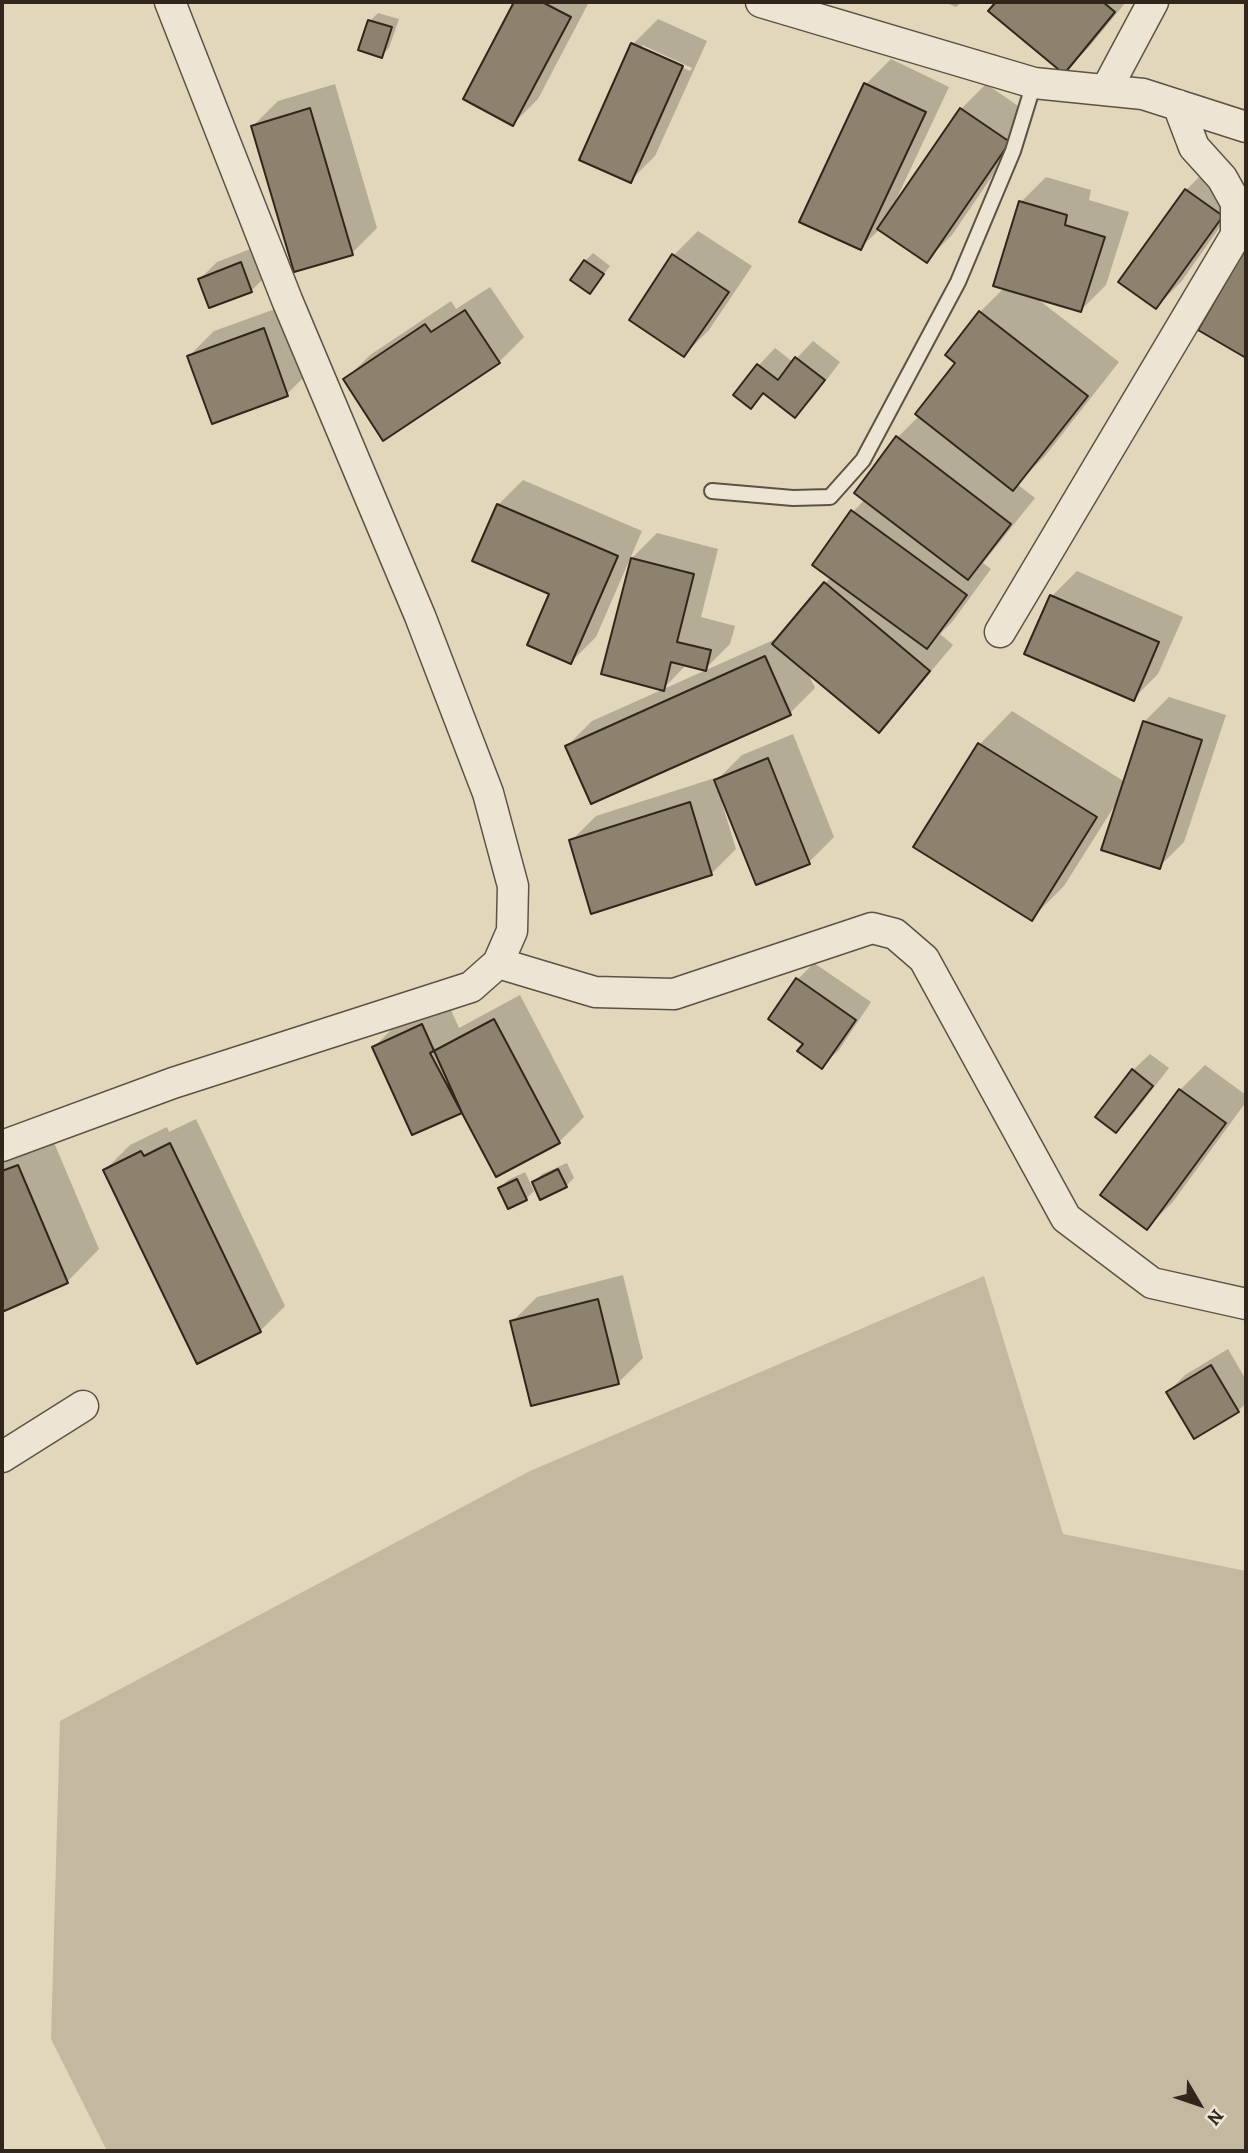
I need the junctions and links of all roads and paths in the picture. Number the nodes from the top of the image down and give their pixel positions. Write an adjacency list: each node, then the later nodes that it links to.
1 (170, 2): 10 (street)
2 (761, 2): 4 (street)
3 (1153, 2): 5 (street)
4 (1034, 83): 5 (street); 8 (lane)
5 (1106, 90): 6 (street)
6 (1178, 105): 7 (street); 9 (street)
7 (1246, 127)
8 (712, 491)
9 (1000, 632)
10 (498, 963): 11 (street); 12 (street)
11 (2, 1146)
12 (1246, 1304)
13 (83, 1406): 14 (street)
14 (2, 1457)

